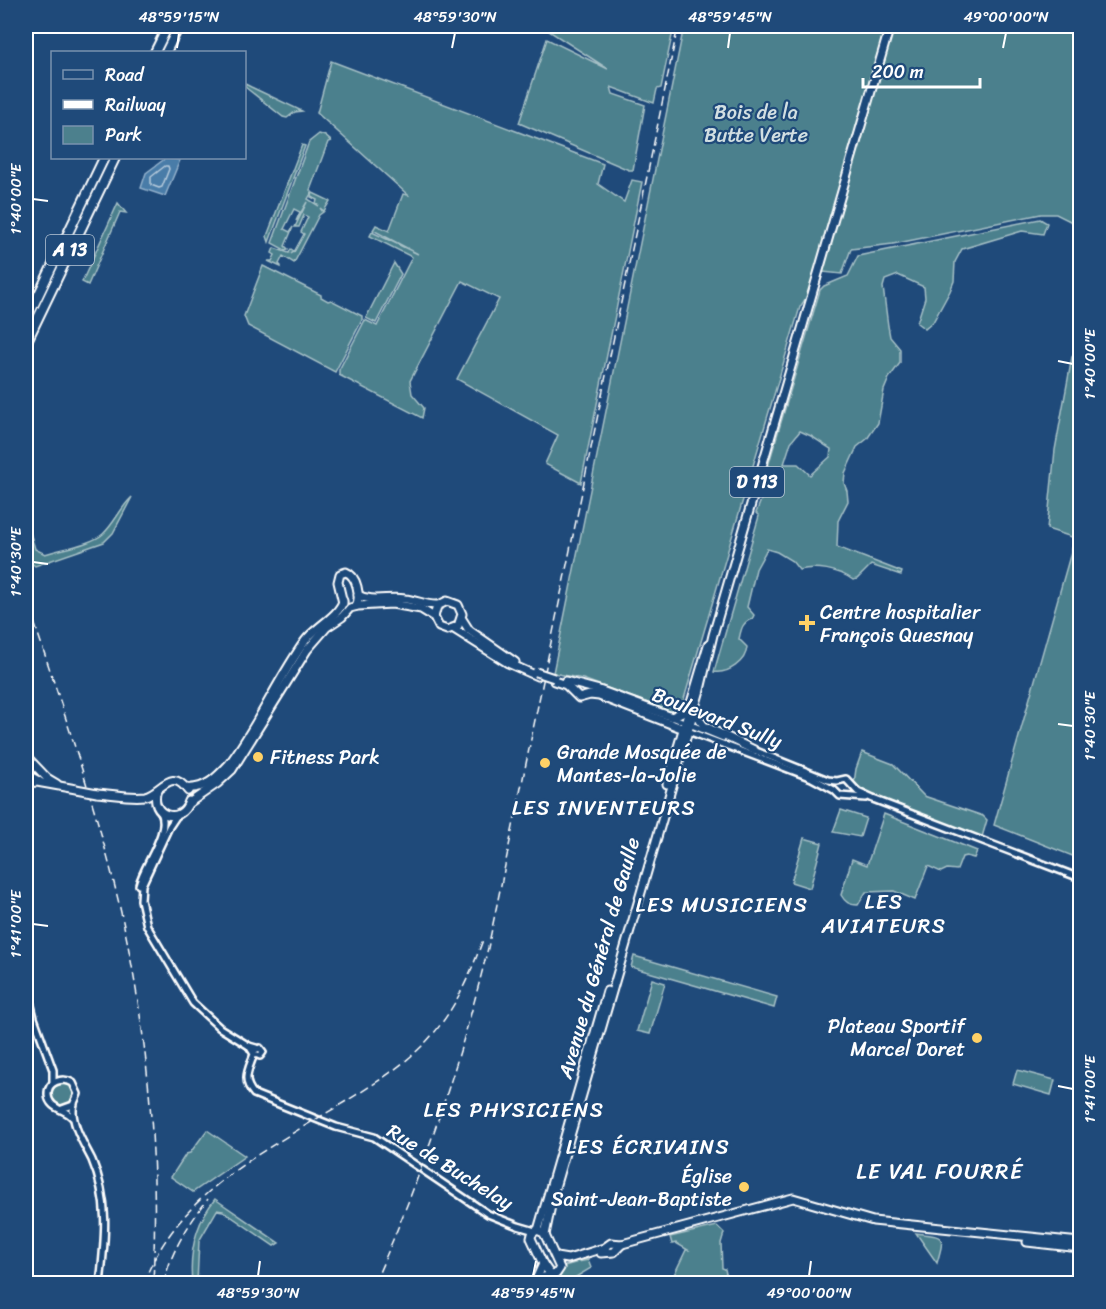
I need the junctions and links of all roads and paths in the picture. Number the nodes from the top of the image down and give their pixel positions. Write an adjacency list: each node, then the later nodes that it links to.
1 (168, 26): 4 (highway)
2 (178, 26): 5 (highway)
3 (890, 26): 22 (main road, D 113)
4 (156, 51)
5 (166, 51)
6 (104, 159): 8 (highway, A 13)
7 (115, 159): 9 (highway, A 13)
8 (26, 321)
9 (26, 343)
10 (358, 595): 11 (main road); 12 (main road); 13 (main road)
11 (343, 601): 13 (main road); 37 (main road)
12 (438, 605): 14 (main road); 15 (main road)
13 (353, 607): 14 (main road); 43 (main road)
14 (434, 617): 16 (main road)
15 (462, 619): 16 (main road); 17 (main road)
16 (454, 629): 17 (main road)
17 (536, 674): 18 (main road, bridge)
18 (554, 679): 19 (main road, Boulevard Sully); 20 (main road)
19 (582, 686): 20 (main road); 21 (main road); 23 (main road, Boulevard Sully)
20 (575, 693): 21 (main road)
21 (586, 696): 24 (main road, Boulevard Sully)
22 (691, 710): 23 (main road); 25 (main road, D 113); 29 (main road)
23 (672, 717): 25 (street, Boulevard Sully)
24 (672, 725): 25 (main road, Boulevard Sully); 27 (main road)
25 (686, 726): 26 (street, Boulevard Sully); 27 (main road, Avenue du Général de Gaulle / D 113); 28 (main road, Avenue du Général de Gaulle / D 113); 29 (street, Boulevard Sully)
26 (701, 735): 28 (street); 39 (street, Boulevard Sully)
27 (679, 741): 56 (main road, Avenue du Général de Gaulle / D 113)
28 (683, 749): 57 (main road, Avenue du Général de Gaulle / D 113)
29 (754, 750): 32 (street, Boulevard Sully)
30 (26, 756): 35 (main road)
31 (26, 774): 34 (main road)
32 (837, 781): 36 (street); 39 (street)
33 (26, 783): 34 (main road)
34 (47, 784): 35 (main road)
35 (62, 787): 40 (main road, bridge)
36 (853, 787): 41 (street); 42 (street)
37 (186, 788): 38 (main road); 43 (main road)
38 (157, 790): 40 (main road); 44 (main road)
39 (834, 790): 41 (street)
40 (113, 795): 44 (main road)
41 (848, 795): 42 (street)
42 (873, 799): 46 (street)
43 (189, 803): 45 (main road)
44 (159, 809): 45 (main road); 47 (street)
45 (178, 815): 47 (street)
46 (1080, 878)
47 (159, 948): 56 (street, Rue de Buchelay)
48 (26, 985): 49 (street)
49 (53, 1070): 50 (street); 51 (street)
50 (64, 1080): 51 (street); 52 (street)
51 (53, 1083): 53 (street)
52 (74, 1104): 53 (street); 54 (street)
53 (62, 1109): 54 (street)
54 (74, 1118): 65 (street)
55 (873, 1221): 58 (main road); 59 (main road); 61 (main road)
56 (534, 1233): 57 (main road); 62 (main road)
57 (545, 1235): 60 (main road)
58 (1080, 1242)
59 (1080, 1248)
60 (556, 1257): 61 (main road); 63 (main road)
61 (568, 1259): 63 (main road)
62 (543, 1264): 64 (main road); 66 (main road)
63 (560, 1268): 64 (main road)
64 (550, 1274): 67 (main road)
65 (100, 1284)
66 (534, 1284)
67 (539, 1284)

